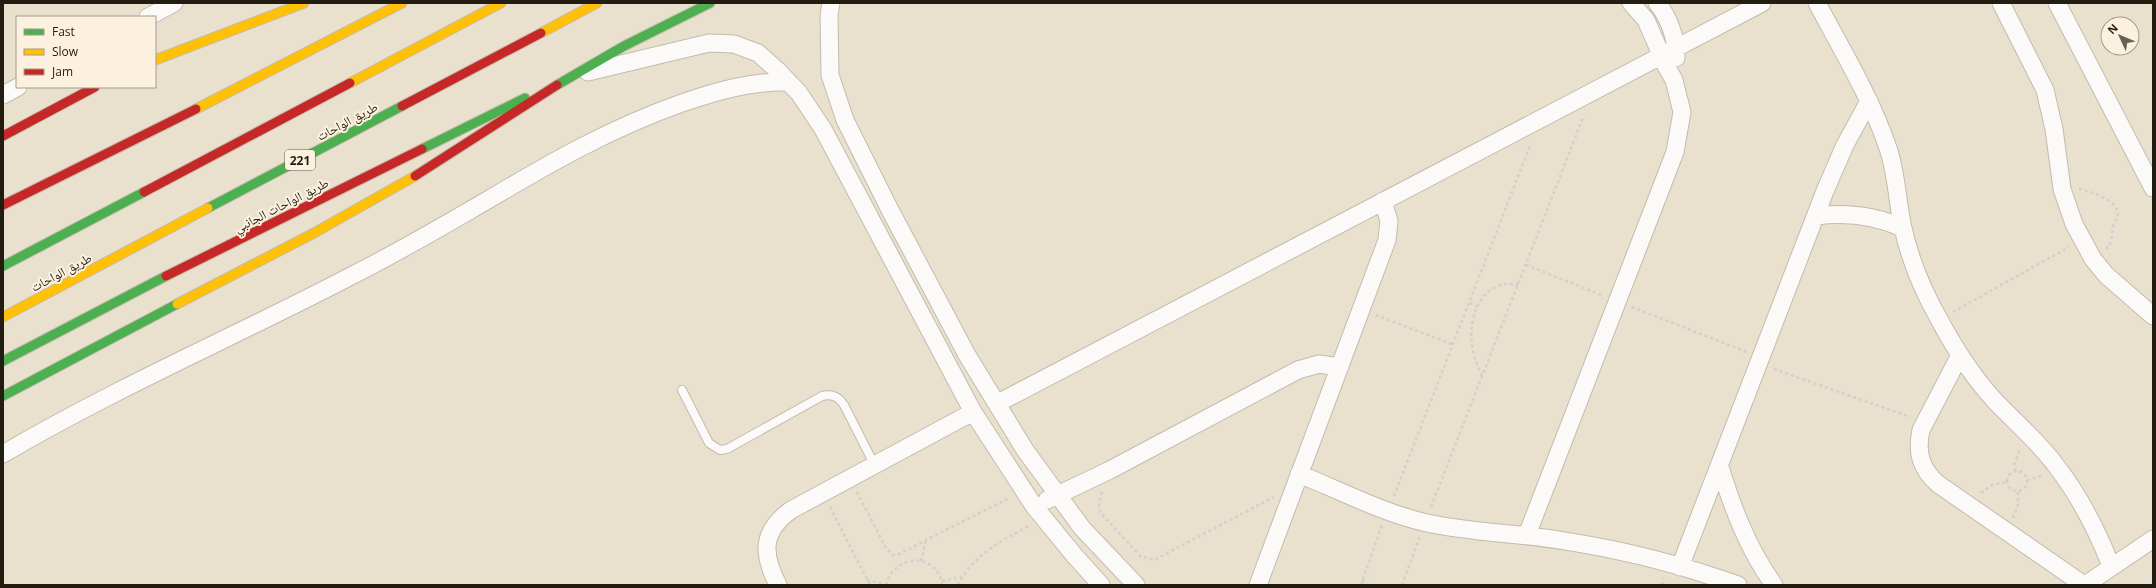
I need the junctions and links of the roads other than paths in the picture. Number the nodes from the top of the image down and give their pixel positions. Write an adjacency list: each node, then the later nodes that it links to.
1 (174, 3): 14 (street)
2 (304, 3): 17 (main road)
3 (402, 3): 28 (main road)
4 (501, 3): 33 (main road)
5 (597, 3): 35 (main road, طريق الواحات / 221)
6 (710, 3): 18 (main road)
7 (832, 3): 31 (street)
8 (1631, 3): 16 (street)
9 (1657, 3): 15 (street)
10 (1762, 3): 15 (street)
11 (1817, 3): 24 (street)
12 (2001, 3): 34 (street)
13 (2057, 3): 26 (street)
14 (150, 16)
15 (1676, 48): 16 (street); 19 (street)
16 (1661, 56): 19 (street); 27 (street)
17 (156, 60)
18 (574, 75): 20 (street); 38 (main road, طريق الواحات الجانبي); 42 (main road)
19 (1674, 80): 51 (street)
20 (789, 82): 32 (street); 45 (street)
21 (16, 88): 23 (street)
22 (92, 88): 25 (main road)
23 (3, 95)
24 (1869, 101): 29 (street); 30 (street)
25 (3, 136)
26 (2153, 188)
27 (1383, 202): 40 (street); 43 (street)
28 (3, 205)
29 (1816, 216): 30 (street); 47 (street)
30 (1903, 228): 37 (street)
31 (909, 247): 32 (street); 36 (street)
32 (891, 256): 39 (street)
33 (3, 266)
34 (2153, 316)
35 (3, 317)
36 (967, 355): 39 (street); 43 (street)
37 (1960, 355): 53 (street); 61 (street)
38 (3, 362)
39 (947, 365): 44 (street)
40 (1340, 367): 48 (street); 49 (street)
41 (682, 390): 46 (lane)
42 (3, 396)
43 (998, 403): 49 (street)
44 (973, 412): 46 (street); 50 (street)
45 (3, 454)
46 (874, 464): 55 (street)
47 (1720, 467): 54 (street); 60 (street)
48 (1297, 480): 51 (street); 58 (street)
49 (1056, 496): 50 (street); 57 (street)
50 (1039, 512): 56 (street)
51 (1527, 535): 54 (street)
52 (2153, 539): 53 (street)
53 (2111, 566): 61 (street)
54 (1680, 567): 59 (street)
55 (778, 585)
56 (1102, 585)
57 (1136, 585)
58 (1258, 585)
59 (1738, 585)
60 (1774, 585)
61 (2085, 585)

